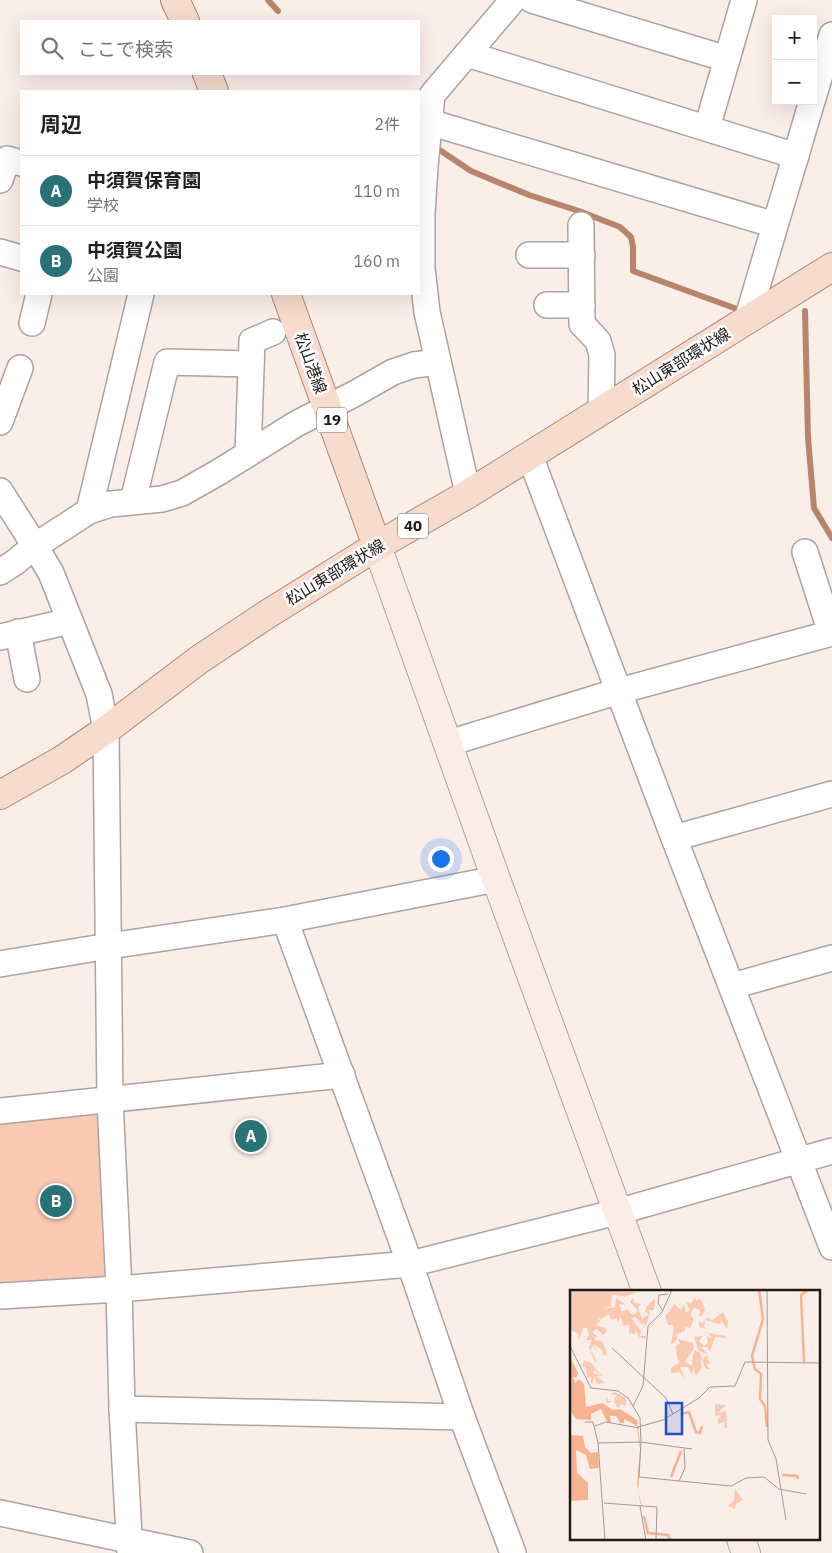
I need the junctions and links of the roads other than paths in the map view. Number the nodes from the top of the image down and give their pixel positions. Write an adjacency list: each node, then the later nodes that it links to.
1 (175, 0): 5 (main road)
2 (513, 0): 7 (street)
3 (532, 0): 8 (street)
4 (744, 0): 8 (street)
5 (185, 20)
6 (832, 35): 10 (street)
7 (467, 54): 13 (street); 14 (street)
8 (727, 58): 14 (street)
9 (207, 75): 11 (main road)
10 (817, 86)
11 (214, 90)
12 (811, 105): 15 (street)
13 (429, 122): 19 (street); 33 (street)
14 (707, 128): 15 (street)
15 (796, 156): 19 (street)
16 (20, 163): 17 (street)
17 (0, 180)
18 (582, 225): 21 (street)
19 (775, 225): 30 (street)
20 (0, 252): 23 (street)
21 (582, 255): 22 (street); 29 (street)
22 (529, 256)
23 (20, 258)
24 (832, 267): 30 (main road, 松山東部環状線 / 40)
25 (38, 295): 31 (street)
26 (141, 295): 44 (street)
27 (286, 295): 36 (main road, 松山港線 / 19)
28 (547, 305): 29 (street)
29 (582, 305): 37 (street)
30 (747, 320): 37 (main road, 松山東部環状線 / 40)
31 (32, 323)
32 (273, 332): 34 (street)
33 (438, 362): 36 (street); 42 (street)
34 (252, 364): 39 (street); 43 (street)
35 (20, 368): 38 (street)
36 (328, 409): 39 (street); 46 (main road, 松山港線 / 19)
37 (600, 412): 40 (main road, 松山東部環状線 / 40)
38 (0, 422)
39 (248, 454): 43 (street)
40 (530, 456): 42 (main road, 松山東部環状線 / 40); 53 (street)
41 (0, 491): 45 (street)
42 (468, 494): 46 (main road, 松山東部環状線 / 40)
43 (133, 501): 44 (street)
44 (89, 511): 45 (street)
45 (36, 546): 48 (street); 49 (street)
46 (377, 546): 54 (main road, 松山東部環状線 / 40); 55 (street)
47 (805, 552): 50 (street)
48 (0, 572)
49 (70, 621): 51 (street); 54 (street)
50 (831, 633): 53 (street)
51 (9, 634): 52 (street)
52 (27, 679)
53 (619, 691): 55 (street); 58 (street)
54 (106, 730): 57 (main road, 松山東部環状線 / 40); 61 (street)
55 (449, 743): 59 (street)
56 (832, 794): 58 (street)
57 (0, 795)
58 (674, 838): 64 (street)
59 (496, 879): 60 (street); 70 (street)
60 (285, 920): 61 (street); 65 (street)
61 (109, 946): 63 (street); 66 (street)
62 (832, 958): 64 (street)
63 (0, 964)
64 (732, 986): 69 (street)
65 (342, 1075): 66 (street); 72 (street)
66 (110, 1100): 67 (street); 73 (street)
67 (0, 1111)
68 (832, 1151): 69 (street)
69 (799, 1161): 70 (street); 71 (street)
70 (617, 1212): 72 (street); 74 (street)
71 (832, 1247)
72 (410, 1264): 73 (street); 77 (street)
73 (119, 1289): 75 (street); 76 (street)
74 (646, 1290)
75 (0, 1296)
76 (122, 1410): 77 (street); 80 (street)
77 (462, 1418): 82 (street)
78 (0, 1513): 80 (street)
79 (741, 1540): 83 (street)
80 (130, 1546): 81 (street)
81 (190, 1553)
82 (513, 1553)
83 (746, 1553)

